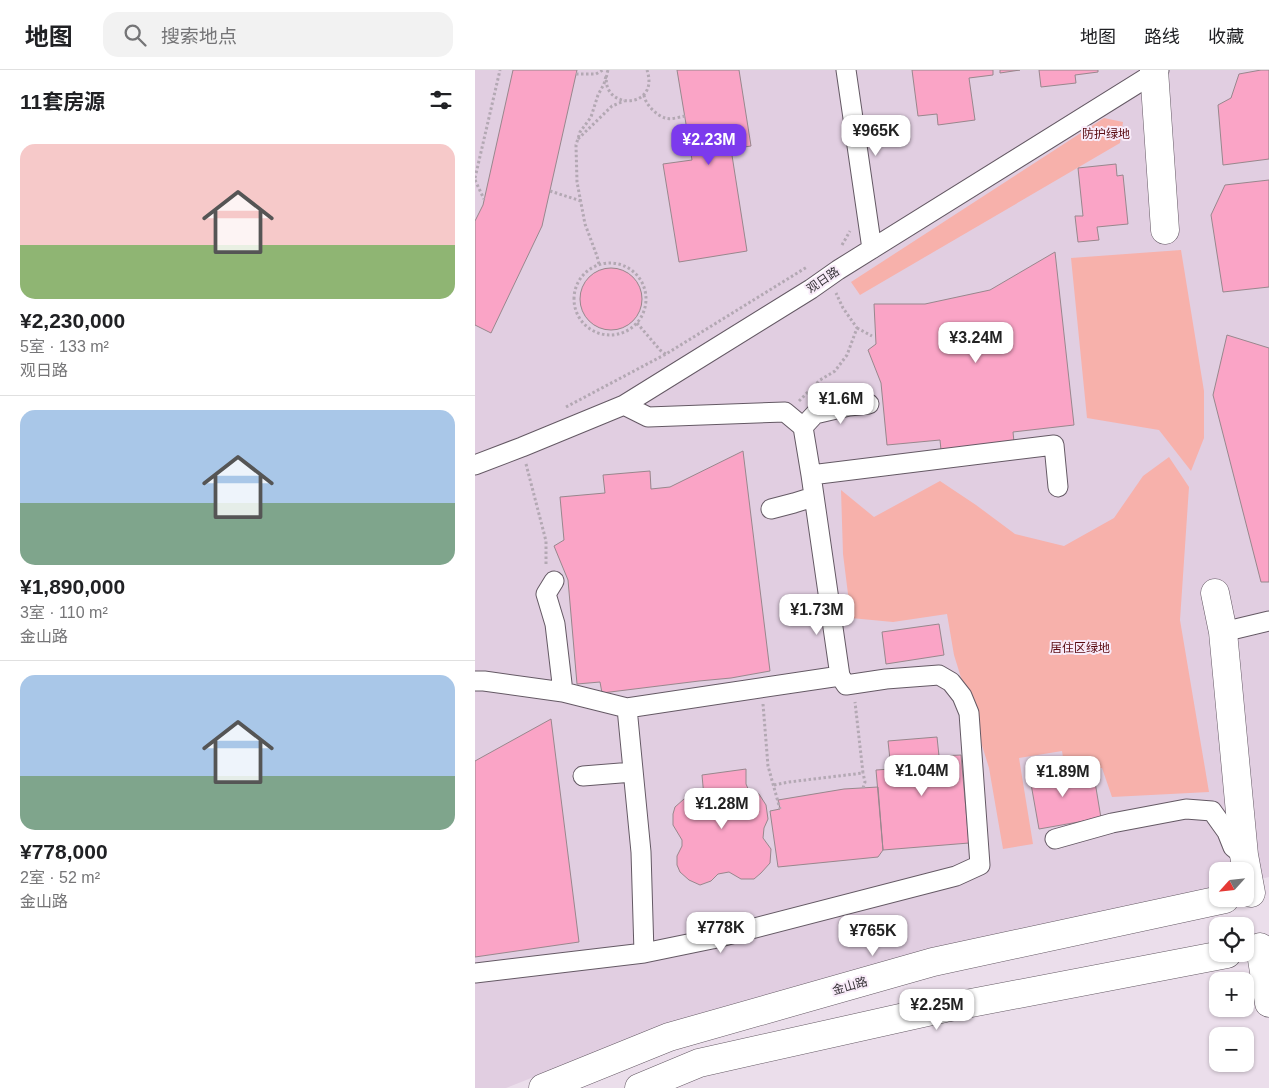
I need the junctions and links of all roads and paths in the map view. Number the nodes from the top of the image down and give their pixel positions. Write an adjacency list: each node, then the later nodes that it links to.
1 (500, 70): 13 (path)
2 (603, 70): 7 (path)
3 (608, 70): 8 (path)
4 (647, 70): 9 (path)
5 (846, 70): 20 (street)
6 (1155, 71): 18 (main road); 20 (street, 观日路)
7 (576, 74)
8 (606, 76): 10 (path); 12 (path)
9 (644, 95): 10 (path); 11 (path)
10 (624, 101): 12 (path)
11 (685, 116)
12 (577, 140): 16 (path)
13 (475, 179): 15 (path)
14 (550, 191): 16 (path)
15 (484, 199)
16 (581, 202): 21 (path)
17 (854, 226): 19 (path)
18 (1165, 230)
19 (841, 246)
20 (872, 249): 23 (street, 观日路)
21 (599, 264): 24 (path); 24 (path)
22 (808, 266): 27 (path)
23 (838, 270): 25 (path); 28 (street, 观日路)
24 (637, 323): 27 (path)
25 (857, 328): 26 (path); 32 (path)
26 (872, 336)
27 (666, 354): 28 (path); 31 (path)
28 (682, 369): 30 (street, 观日路)
29 (869, 404): 33 (street)
30 (624, 405): 32 (street); 34 (street, 观日路)
31 (563, 408)
32 (785, 412): 33 (street)
33 (803, 427): 36 (street)
34 (522, 447): 35 (street, 观日路); 40 (path)
35 (475, 465)
36 (811, 475): 37 (street); 38 (street)
37 (1058, 487)
38 (813, 497): 39 (street); 44 (street)
39 (771, 508)
40 (550, 587): 47 (street)
41 (1215, 593): 43 (main road)
42 (1269, 621): 43 (street)
43 (1223, 632): 56 (main road)
44 (847, 680): 46 (street); 50 (path); 60 (street)
45 (475, 681): 47 (street)
46 (762, 688): 48 (street); 52 (path)
47 (563, 692): 48 (street)
48 (627, 708): 49 (street)
49 (633, 772): 51 (street); 60 (street)
50 (863, 773): 52 (path); 53 (path)
51 (583, 776)
52 (774, 786): 54 (path)
53 (863, 788)
54 (780, 809)
55 (1055, 838): 56 (street)
56 (1244, 856): 57 (main road)
57 (1244, 862)
58 (1209, 902): 64 (main road, 金山路)
59 (1258, 948): 63 (main road)
60 (643, 953): 62 (street)
61 (1209, 957): 65 (main road)
62 (475, 973)
63 (1269, 1003)
64 (543, 1088)
65 (639, 1088)

